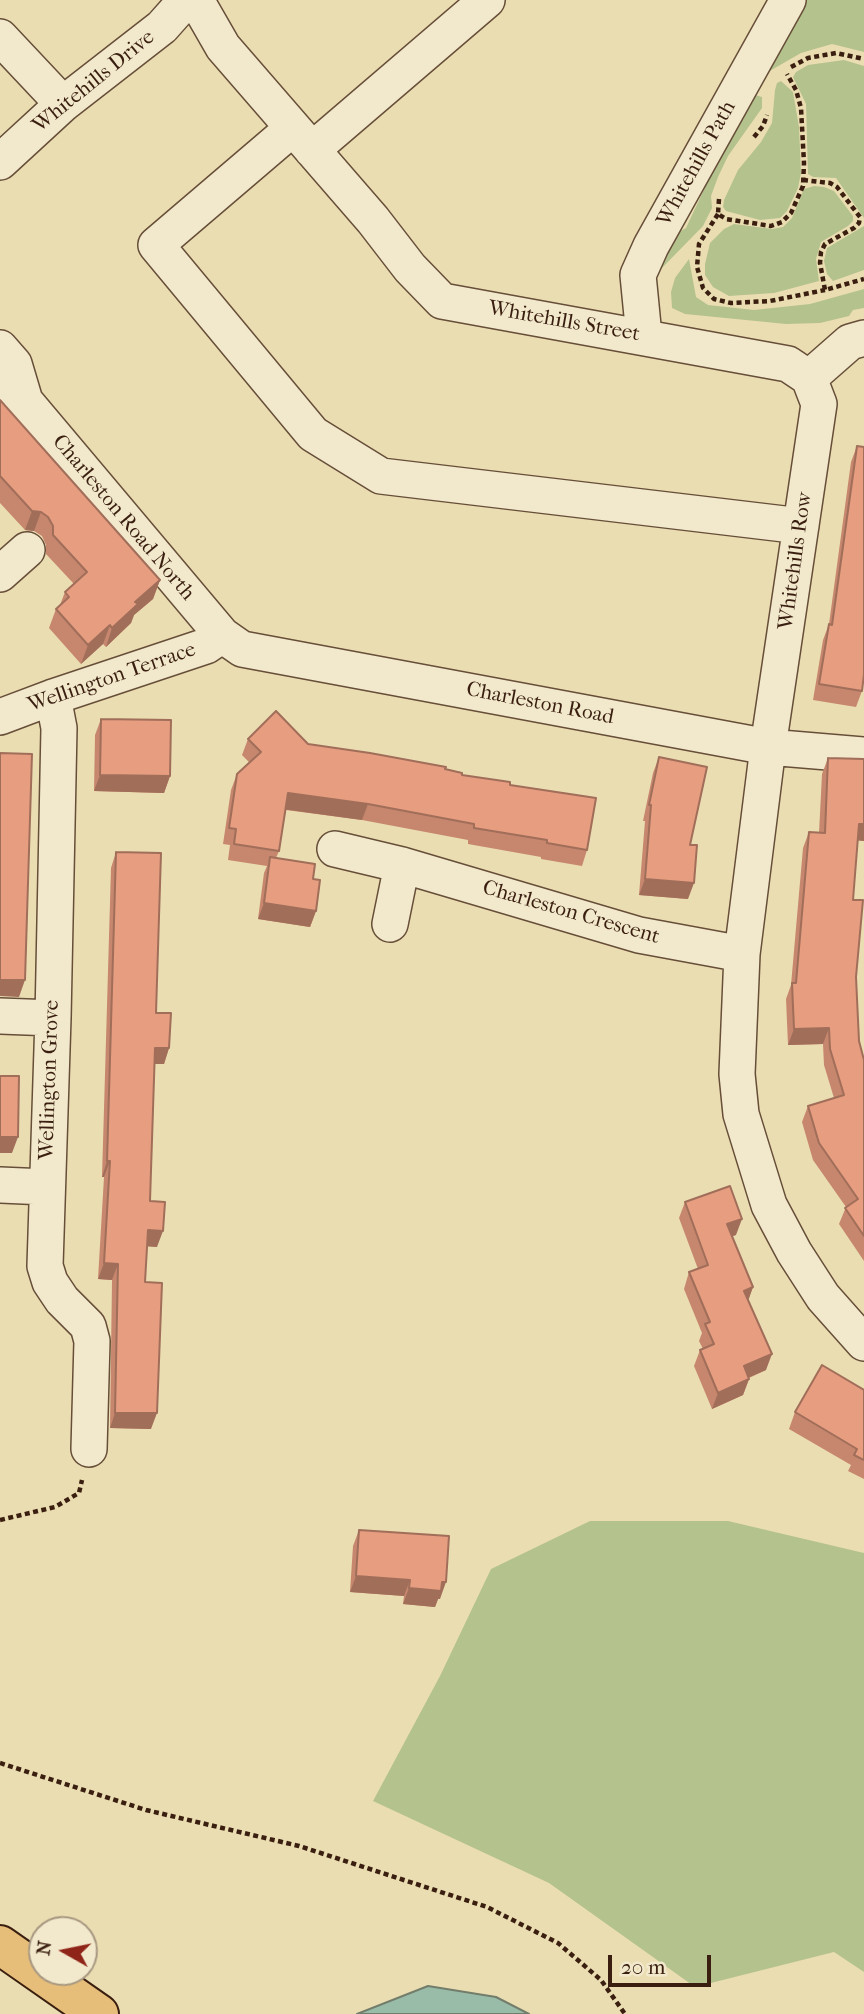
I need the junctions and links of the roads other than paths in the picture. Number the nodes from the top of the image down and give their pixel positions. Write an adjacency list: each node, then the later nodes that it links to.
1 (186, 0): 6 (street, Whitehills Drive)
2 (196, 0): 7 (street, Whitehills Street)
3 (487, 0): 7 (street)
4 (788, 0): 9 (street, Whitehills Path)
5 (0, 37): 6 (street)
6 (63, 104): 8 (street, Whitehills Drive)
7 (303, 139): 9 (street, Whitehills Street); 14 (street)
8 (0, 162)
9 (644, 336): 12 (street, Whitehills Street)
10 (864, 338): 12 (street)
11 (0, 348): 13 (street, Charleston Road North)
12 (809, 378): 14 (street, Whitehills Row)
13 (12, 394): 17 (street, Charleston Road North)
14 (801, 526): 20 (street, Whitehills Row)
15 (27, 550): 16 (street)
16 (0, 574)
17 (222, 635): 18 (street, Wellington Terrace); 20 (street, Charleston Road)
18 (53, 696): 19 (street, Wellington Terrace); 27 (street, Wellington Grove)
19 (0, 717)
20 (768, 747): 21 (street, Charleston Road); 25 (street)
21 (864, 755)
22 (335, 849): 23 (street, Charleston Crescent)
23 (402, 865): 24 (street); 25 (street, Charleston Crescent)
24 (390, 924)
25 (742, 954): 30 (street)
26 (0, 1016): 27 (street)
27 (53, 1018): 29 (street, Wellington Grove)
28 (0, 1185): 29 (street)
29 (46, 1186): 31 (street, Wellington Grove)
30 (864, 1343)
31 (89, 1449)
32 (0, 1945): 33 (main road)
33 (99, 2014)

